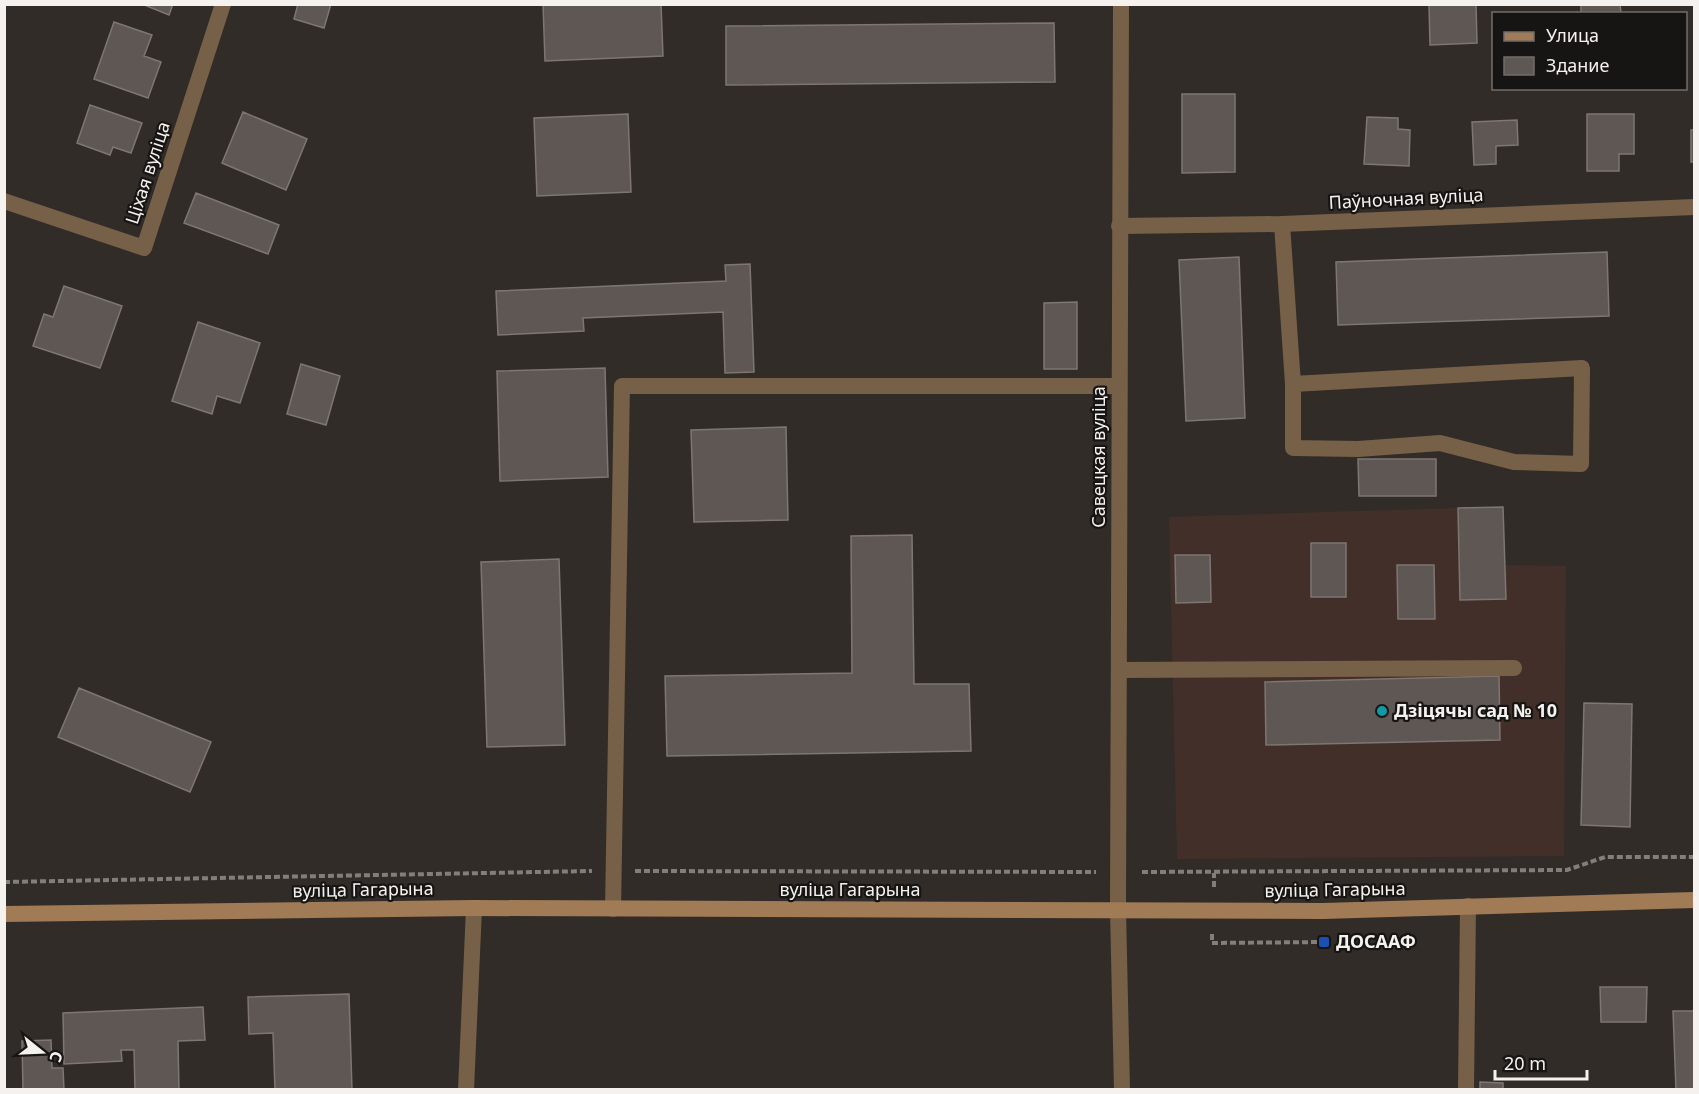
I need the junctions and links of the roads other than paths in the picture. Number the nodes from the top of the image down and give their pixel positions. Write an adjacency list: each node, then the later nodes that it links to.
1 (223, 4): 3 (street, Ціхая вуліца)
2 (1121, 4): 6 (street, Савецкая вуліца)
3 (4, 201)
4 (1695, 207): 5 (street, Паўночная вуліца)
5 (1282, 224): 6 (street, Паўночная вуліца); 7 (street)
6 (1119, 226): 8 (street, Савецкая вуліца)
7 (1293, 384): 7 (street)
8 (1119, 386): 10 (street, Савецкая вуліца); 14 (street)
9 (1514, 668): 10 (street)
10 (1119, 670): 15 (street, Савецкая вуліца)
11 (1695, 900): 12 (main road, вуліца Гагарына)
12 (1468, 906): 15 (main road, вуліца Гагарына); 19 (street)
13 (474, 908): 14 (main road, вуліца Гагарына); 16 (main road, вуліца Гагарына); 17 (street)
14 (613, 909): 15 (main road, вуліца Гагарына)
15 (1118, 910): 18 (street, Савецкая вуліца)
16 (4, 914)
17 (466, 1089)
18 (1122, 1089)
19 (1466, 1089)

